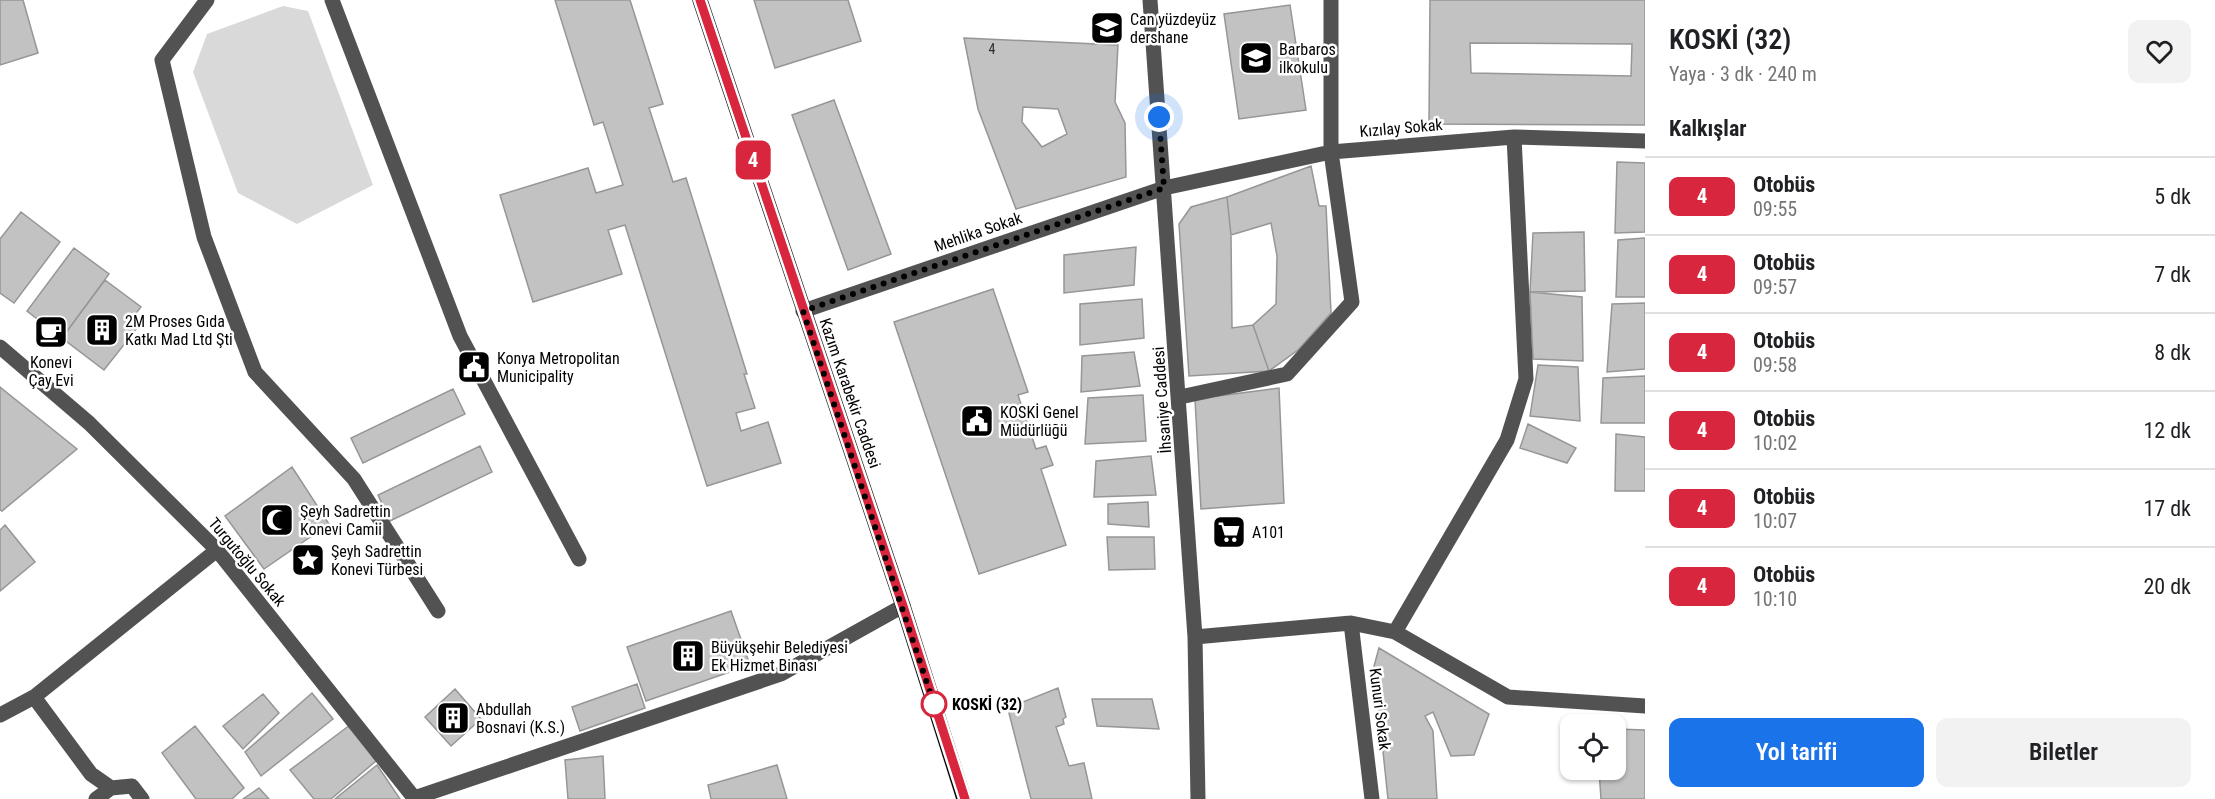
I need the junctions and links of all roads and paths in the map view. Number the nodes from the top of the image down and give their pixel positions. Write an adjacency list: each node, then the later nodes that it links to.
1 (205, 0): 16 (street)
2 (332, 0): 14 (street)
3 (700, 0): 10 (main road, Kazım Karabekir Caddesi)
4 (1150, 0): 9 (street, İhsaniye Caddesi)
5 (1331, 0): 8 (street)
6 (1514, 137): 7 (street, Kızılay Sokak); 8 (street, Kızılay Sokak); 18 (street)
7 (1645, 141)
8 (1331, 152): 9 (street, Kızılay Sokak); 12 (street)
9 (1164, 188): 10 (street, Mehlika Sokak); 12 (street, İhsaniye Caddesi)
10 (803, 311): 15 (main road, Kazım Karabekir Caddesi)
11 (0, 347): 13 (street, Turgutoğlu Sokak)
12 (1180, 397): 19 (street, İhsaniye Caddesi)
13 (217, 550): 20 (street); 24 (street, Turgutoğlu Sokak)
14 (579, 559)
15 (903, 606): 24 (street); 27 (main road, Kazım Karabekir Caddesi)
16 (438, 611)
17 (1351, 623): 18 (street); 19 (street); 29 (street, Kunuri Sokak)
18 (1395, 632): 21 (street)
19 (1195, 636): 28 (street, İhsaniye Caddesi)
20 (34, 697): 22 (street); 23 (street)
21 (1645, 706)
22 (0, 715)
23 (111, 788): 25 (street); 26 (street)
24 (415, 798)
25 (96, 799)
26 (142, 799)
27 (964, 799)
28 (1198, 799)
29 (1372, 799)

